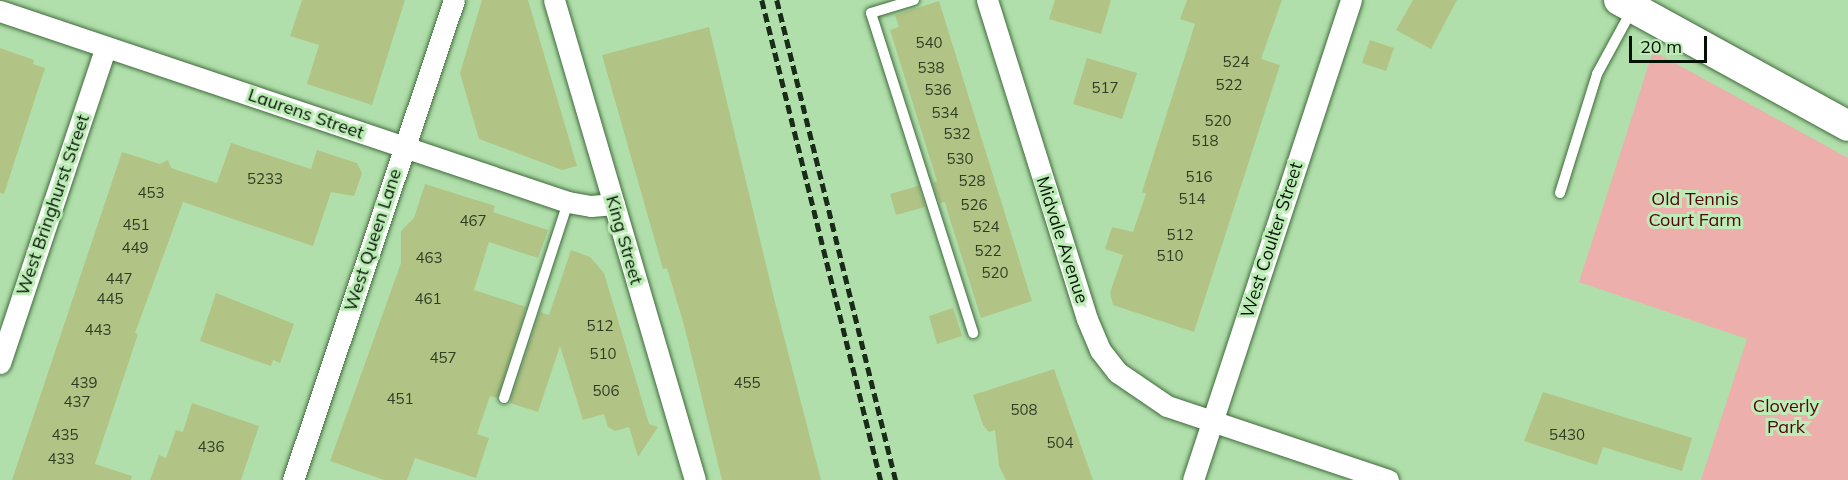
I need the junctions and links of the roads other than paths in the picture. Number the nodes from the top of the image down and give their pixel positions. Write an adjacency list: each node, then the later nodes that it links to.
1 (454, 0): 10 (street, West Queen Lane)
2 (554, 0): 13 (street, King Street)
3 (914, 0): 14 (lane)
4 (987, 0): 17 (street, Midvale Avenue)
5 (1351, 0): 17 (street, West Coulter Street)
6 (1637, 6): 9 (street); 11 (lane)
7 (0, 11): 8 (street, Laurens Street)
8 (106, 47): 10 (street, Laurens Street); 15 (street, West Bringhurst Street)
9 (1848, 126)
10 (404, 147): 12 (street, Laurens Street); 18 (street, West Queen Lane)
11 (1560, 193)
12 (568, 202): 13 (street, Laurens Street); 16 (lane)
13 (614, 204): 19 (street, King Street)
14 (973, 333)
15 (0, 363)
16 (504, 398)
17 (1212, 420): 20 (street, West Coulter Street); 21 (street)
18 (293, 480)
19 (695, 480)
20 (1193, 480)
21 (1388, 480)

